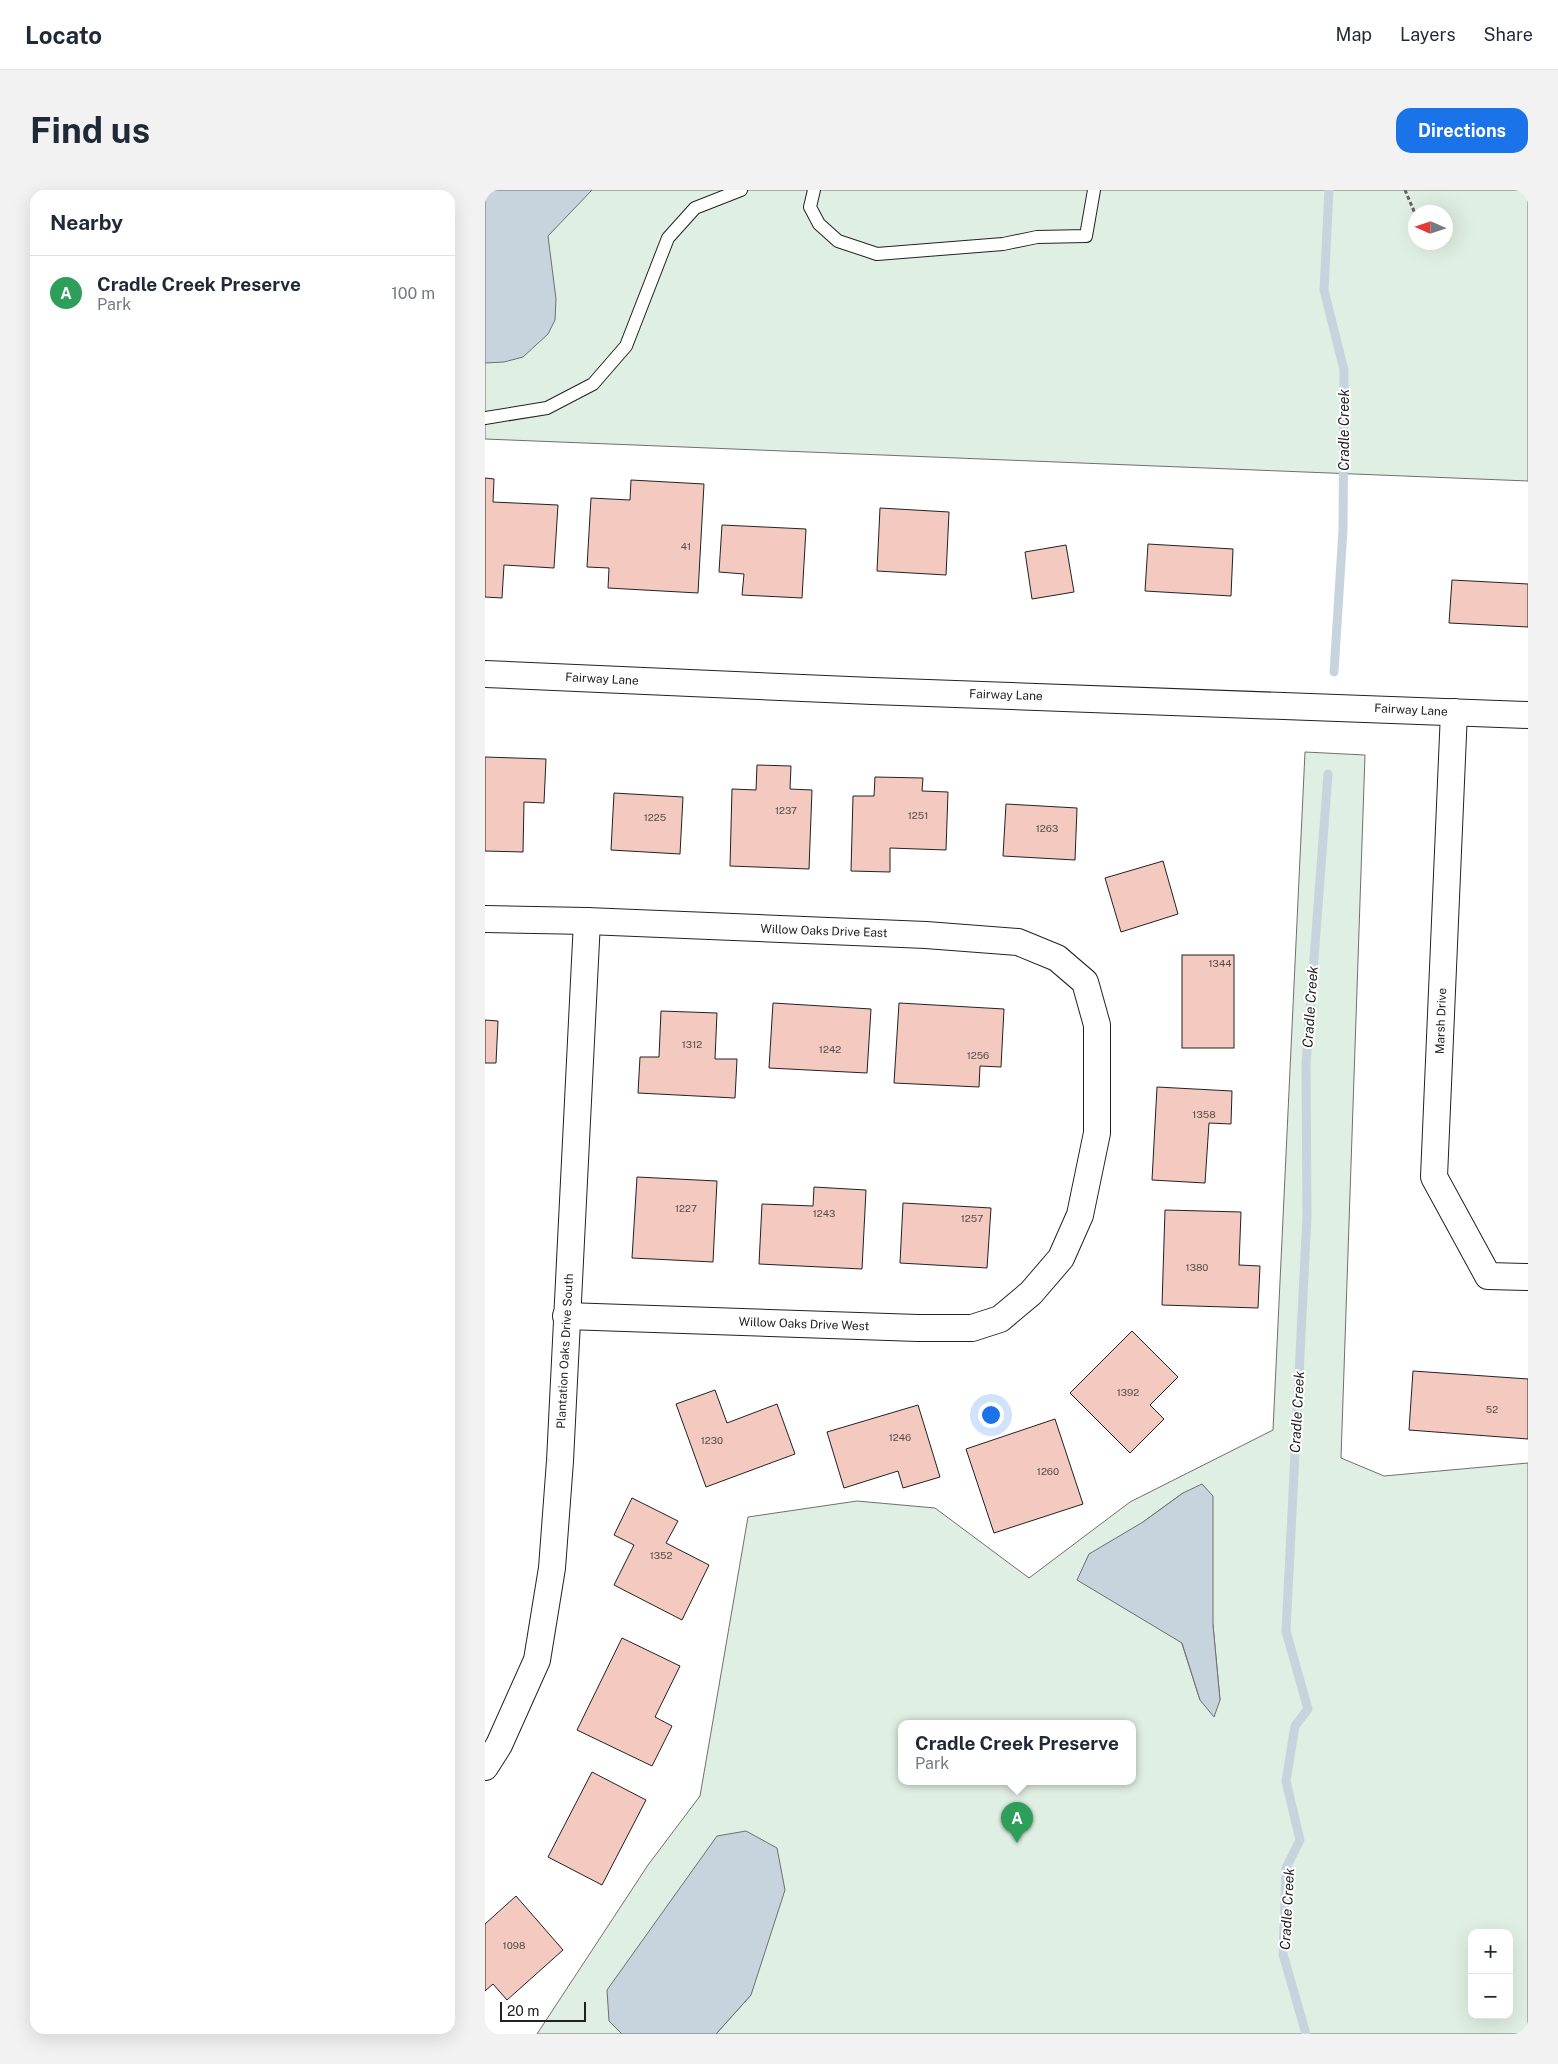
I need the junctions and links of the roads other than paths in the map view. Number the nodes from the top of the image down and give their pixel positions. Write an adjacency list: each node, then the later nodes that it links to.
1 (741, 190): 4 (lane)
2 (814, 190): 3 (lane)
3 (1094, 190)
4 (485, 418)
5 (485, 674): 6 (street, Fairway Lane)
6 (1454, 712): 7 (street, Fairway Lane); 10 (street, Marsh Drive)
7 (1528, 715)
8 (485, 919): 9 (street, Willow Oaks Drive East)
9 (587, 921): 11 (street, Willow Oaks Drive East); 12 (street, Plantation Oaks Drive South)
10 (1528, 1277)
11 (1031, 1293): 12 (street, Willow Oaks Drive West)
12 (567, 1316): 13 (street, Plantation Oaks Drive South)
13 (485, 1767)

